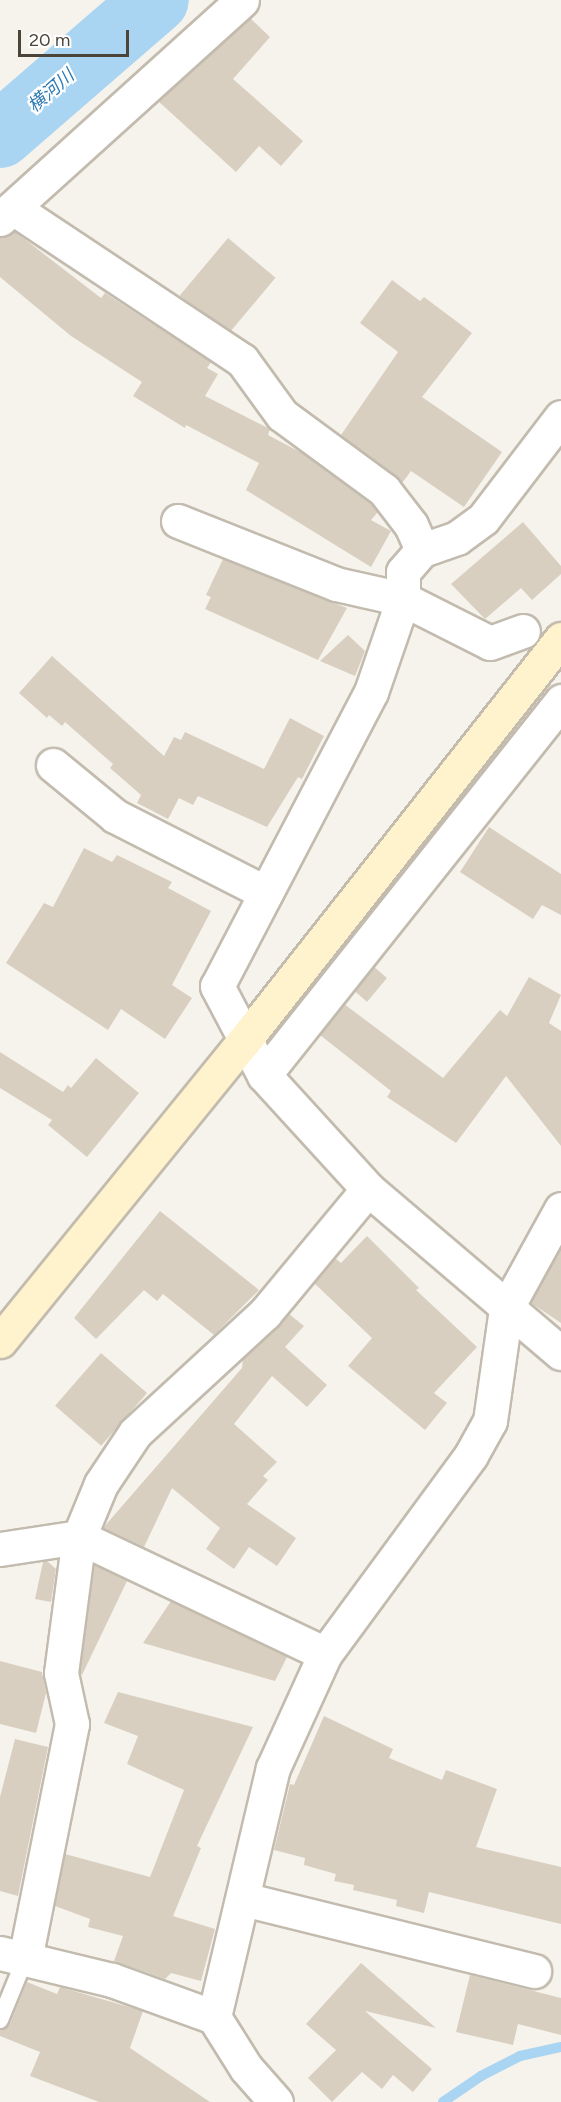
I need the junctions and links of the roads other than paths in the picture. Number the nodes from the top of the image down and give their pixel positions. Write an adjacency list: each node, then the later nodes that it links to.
1 (242, 0): 2 (street)
2 (7, 214): 5 (street)
3 (561, 417): 5 (street)
4 (178, 521): 6 (street)
5 (422, 550): 6 (street)
6 (403, 599): 7 (street); 11 (street)
7 (523, 631)
8 (561, 639): 12 (street)
9 (561, 700): 13 (street)
10 (53, 765): 11 (street)
11 (266, 893): 12 (street)
12 (244, 1041): 13 (street); 17 (street)
13 (264, 1076): 14 (street)
14 (368, 1189): 16 (street); 19 (street)
15 (561, 1209): 16 (street)
16 (506, 1309): 18 (street); 21 (street)
17 (0, 1341)
18 (561, 1353)
19 (79, 1537): 20 (street); 21 (street); 23 (street)
20 (0, 1549)
21 (325, 1654): 22 (street)
22 (243, 1899): 24 (street); 25 (street)
23 (13, 1956): 25 (street); 26 (lane)
24 (534, 1971)
25 (214, 2017): 27 (street)
26 (0, 2020)
27 (276, 2102)

